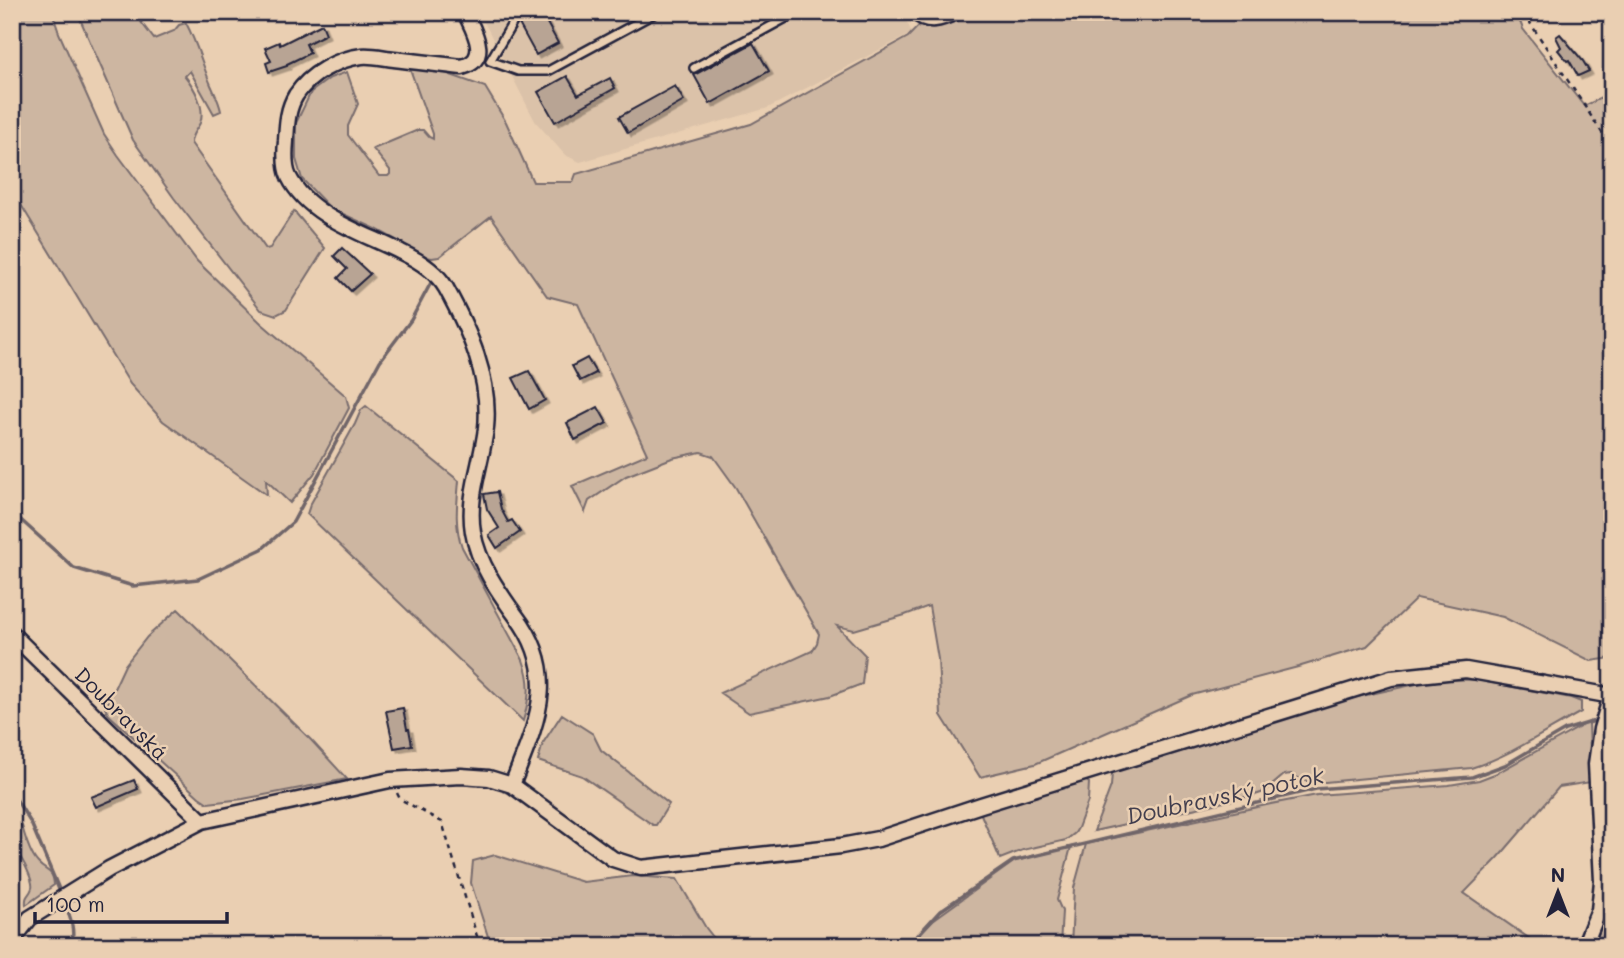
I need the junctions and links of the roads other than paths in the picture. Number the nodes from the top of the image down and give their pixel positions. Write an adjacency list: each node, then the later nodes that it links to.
1 (465, 12): 7 (street)
2 (519, 12): 7 (lane)
3 (657, 12): 7 (lane)
4 (792, 12): 8 (lane)
5 (915, 12): 6 (street)
6 (956, 12)
7 (483, 60): 11 (street)
8 (694, 68)
9 (12, 634): 12 (street, Doubravská)
10 (1611, 696): 11 (street); 14 (street)
11 (512, 785): 12 (street)
12 (202, 821): 13 (street)
13 (12, 940)
14 (1584, 946)

